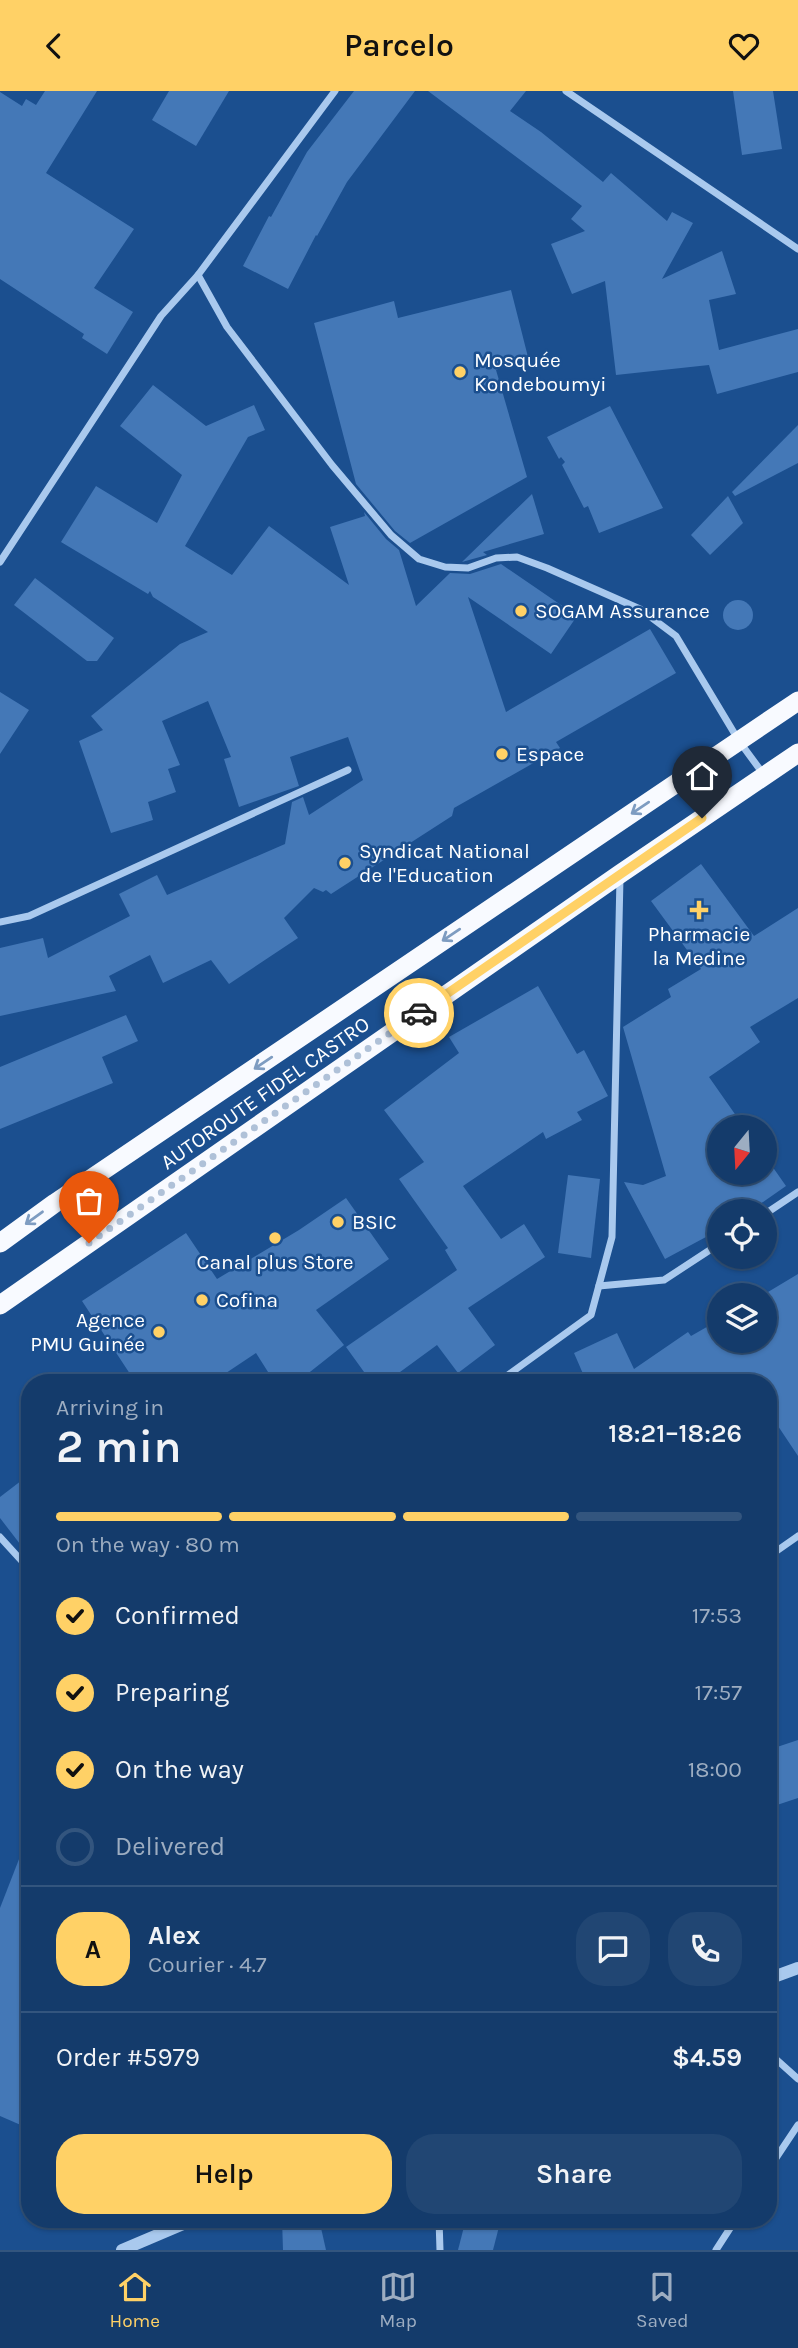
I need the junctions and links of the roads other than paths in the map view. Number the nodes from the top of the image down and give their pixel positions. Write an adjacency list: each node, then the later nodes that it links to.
1 (335, 91): 4 (street)
2 (566, 91): 3 (street)
3 (798, 249)
4 (198, 275): 5 (street); 7 (street)
5 (0, 562)
6 (798, 701): 7 (highway, AUTOROUTE FIDEL CASTRO)
7 (739, 741): 10 (street); 15 (highway, AUTOROUTE FIDEL CASTRO, one-way to 15)
8 (798, 753): 10 (highway, AUTOROUTE FIDEL CASTRO)
9 (348, 770): 12 (street)
10 (764, 776): 11 (highway, AUTOROUTE FIDEL CASTRO)
11 (620, 874): 17 (street); 18 (highway, AUTOROUTE FIDEL CASTRO)
12 (0, 922)
13 (798, 1192): 14 (street)
14 (777, 1206)
15 (0, 1243)
16 (707, 1252): 17 (street)
17 (599, 1286): 19 (street)
18 (0, 1305)
19 (509, 1374)
20 (798, 1536): 22 (street)
21 (0, 1537): 23 (street)
22 (777, 1551)
23 (21, 1560)
24 (798, 1968): 25 (street)
25 (777, 1976)
26 (777, 2060): 27 (street)
27 (798, 2079)
28 (798, 2125): 29 (street)
29 (777, 2156)
30 (174, 2228): 33 (street)
31 (439, 2228): 34 (street)
32 (730, 2228): 35 (street)
33 (122, 2250)
34 (440, 2250)
35 (716, 2250)

